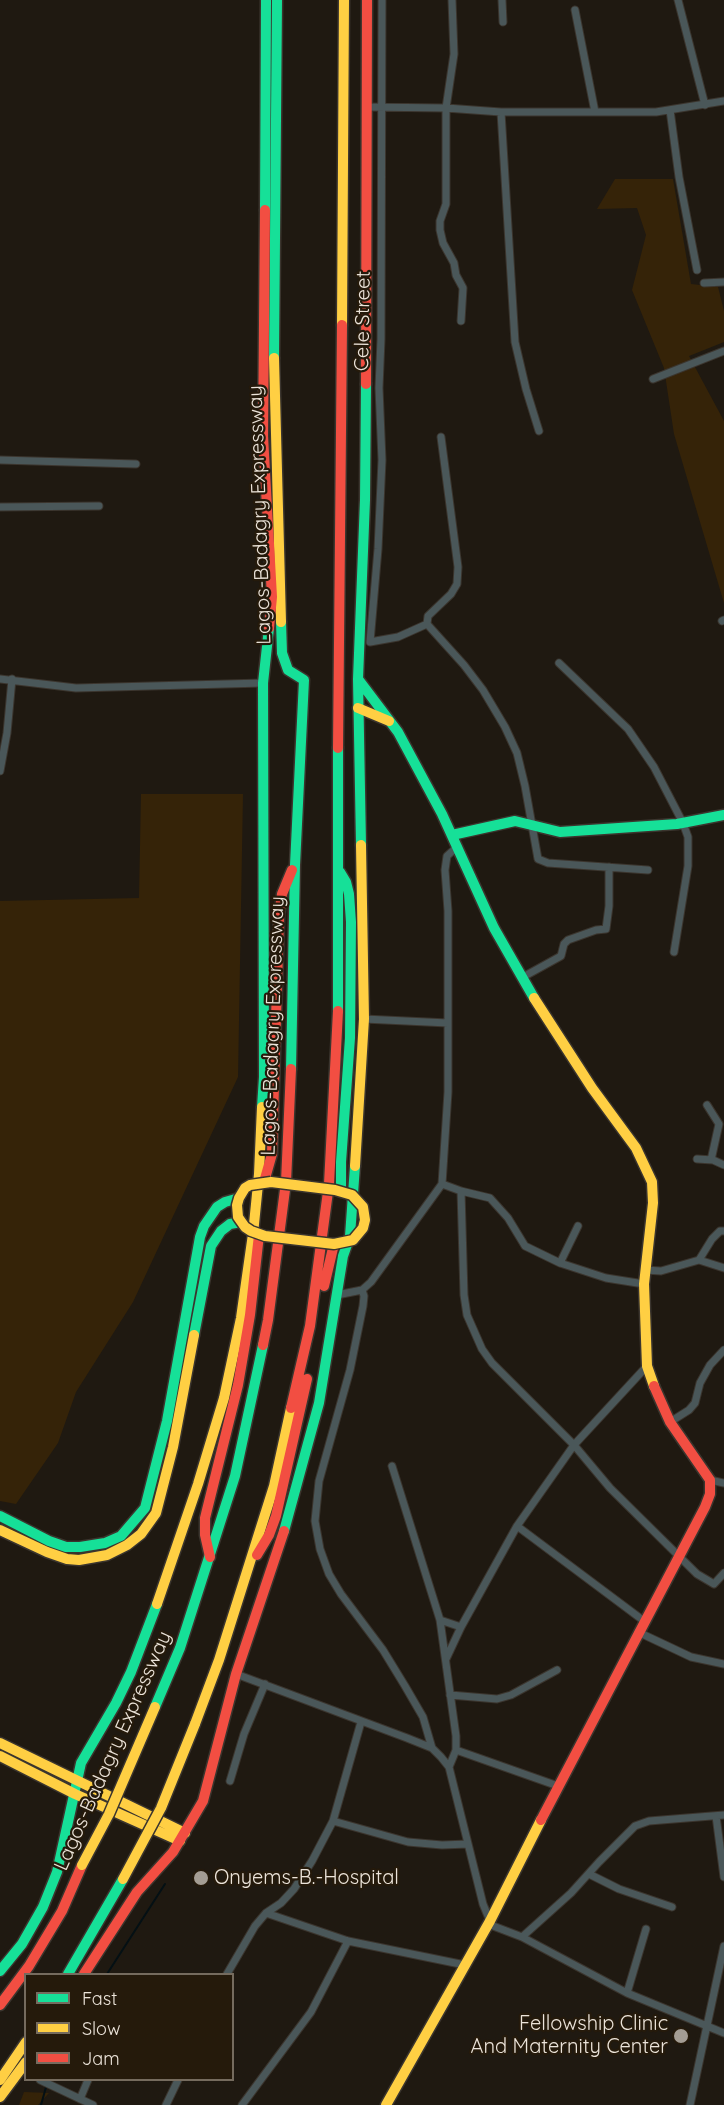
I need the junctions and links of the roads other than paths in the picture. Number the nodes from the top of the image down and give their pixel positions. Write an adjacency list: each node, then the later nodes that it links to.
1 (266, 0): 40 (main road, Lagos-Badagry Expressway)
2 (277, 0): 49 (main road, Lagos-Badagry Expressway)
3 (344, 0): 51 (main road)
4 (367, 0): 13 (main road)
5 (382, 0): 14 (street, Cele Street)
6 (452, 0): 15 (street)
7 (502, 0): 10 (street)
8 (678, 0): 12 (street)
9 (575, 10): 18 (street)
10 (503, 22)
11 (724, 100): 12 (street)
12 (705, 105): 16 (street)
13 (366, 106): 14 (street); 27 (main road)
14 (381, 107): 15 (street); 29 (street, Cele Street)
15 (446, 108): 17 (street); 22 (street)
16 (670, 110): 18 (street); 19 (street)
17 (501, 112): 18 (street); 25 (street)
18 (595, 112)
19 (697, 270)
20 (724, 282): 21 (street)
21 (704, 283)
22 (461, 321)
23 (724, 351): 24 (street)
24 (653, 379)
25 (539, 431)
26 (441, 437): 35 (street)
27 (366, 458): 29 (street); 31 (main road)
28 (0, 460): 30 (street)
29 (382, 460): 32 (street, Cele Street)
30 (136, 464)
31 (365, 489): 32 (street); 39 (main road)
32 (381, 490): 35 (street, Cele Street)
33 (99, 506): 34 (street)
34 (0, 507)
35 (427, 624): 46 (street)
36 (559, 663): 45 (street)
37 (0, 679): 38 (street)
38 (12, 679): 40 (street); 43 (street)
39 (358, 679): 41 (main road); 42 (main road)
40 (263, 684): 109 (main road, Lagos-Badagry Expressway)
41 (358, 708): 42 (main road); 55 (main road)
42 (392, 722): 47 (main road)
43 (0, 771)
44 (724, 815): 45 (main road)
45 (683, 823): 46 (main road); 53 (street)
46 (532, 827): 47 (main road); 50 (street)
47 (452, 835): 48 (main road)
48 (458, 846): 54 (main road); 56 (street)
49 (295, 865): 61 (main road); 89 (main road, Lagos-Badagry Expressway)
50 (609, 867): 52 (street); 54 (street)
51 (339, 870): 63 (main road); 91 (main road)
52 (648, 870)
53 (674, 952)
54 (523, 977): 74 (main road)
55 (364, 1019): 56 (street); 77 (main road)
56 (448, 1023): 62 (street)
57 (707, 1105): 59 (street)
58 (697, 1160): 59 (street)
59 (711, 1160): 60 (street)
60 (724, 1164)
61 (264, 1182): 63 (main road, bridge); 65 (main road, bridge)
62 (442, 1184): 64 (street); 76 (street)
63 (341, 1191): 70 (main road, bridge)
64 (461, 1191): 72 (street); 82 (street)
65 (239, 1198): 66 (main road, bridge); 80 (main road)
66 (241, 1222): 69 (main road, bridge); 80 (main road)
67 (578, 1226): 72 (street)
68 (724, 1231): 71 (street)
69 (259, 1235): 70 (main road, bridge); 89 (main road)
70 (334, 1244): 91 (main road)
71 (699, 1260): 73 (street); 74 (street)
72 (560, 1263): 75 (street)
73 (724, 1268)
74 (645, 1270): 75 (main road)
75 (644, 1284): 79 (main road)
76 (362, 1290): 77 (street); 105 (street)
77 (337, 1295): 100 (main road)
78 (724, 1350): 81 (street)
79 (646, 1366): 81 (main road); 82 (street)
80 (182, 1374): 86 (main road); 88 (main road)
81 (670, 1422): 84 (main road)
82 (574, 1445): 87 (street); 90 (street)
83 (392, 1466): 93 (street)
84 (710, 1480): 85 (street); 90 (main road)
85 (724, 1483)
86 (0, 1516)
87 (517, 1526): 94 (street); 95 (street)
88 (0, 1530)
89 (210, 1558): 132 (main road, Lagos-Badagry Expressway, bridge)
90 (679, 1558): 92 (street); 94 (main road)
91 (249, 1565): 128 (main road, bridge)
92 (724, 1573)
93 (440, 1620): 95 (street); 97 (street)
94 (644, 1621): 96 (main road)
95 (461, 1627): 97 (street)
96 (638, 1632): 98 (street); 111 (main road)
97 (446, 1659): 102 (street)
98 (724, 1664)
99 (557, 1670): 102 (street)
100 (236, 1674): 101 (street); 115 (main road)
101 (265, 1684): 103 (street); 110 (street)
102 (450, 1695): 106 (street)
103 (361, 1722): 105 (street); 114 (street)
104 (0, 1743): 109 (main road)
105 (432, 1748): 108 (street)
106 (456, 1750): 108 (street); 111 (street)
107 (0, 1756): 112 (main road)
108 (449, 1767): 116 (street)
109 (77, 1781): 112 (main road, Lagos-Badagry Expressway); 115 (main road)
110 (230, 1781)
111 (558, 1786): 121 (main road)
112 (75, 1794): 115 (main road); 127 (main road, Lagos-Badagry Expressway)
113 (720, 1816): 117 (street); 118 (street)
114 (333, 1821): 116 (street); 120 (street)
115 (182, 1837): 129 (main road)
116 (468, 1844): 121 (street)
117 (589, 1874): 119 (street); 123 (street)
118 (724, 1877)
119 (672, 1907)
120 (266, 1912): 124 (street); 130 (street)
121 (489, 1923): 123 (street); 126 (main road)
122 (646, 1929): 131 (street)
123 (522, 1937): 131 (street)
124 (348, 1941): 126 (street); 145 (street)
125 (724, 1946): 133 (street)
126 (465, 1965): 146 (main road)
127 (0, 1971)
128 (69, 1973)
129 (85, 1973)
130 (228, 1973)
131 (627, 1993): 133 (street)
132 (0, 2005)
133 (708, 2026): 134 (street); 147 (street)
134 (724, 2033)
135 (24, 2045): 137 (main road)
136 (24, 2068): 141 (main road)
137 (0, 2080)
138 (44, 2081): 142 (street)
139 (87, 2081): 142 (street)
140 (177, 2081): 144 (street)
141 (0, 2097)
142 (82, 2101): 143 (street)
143 (93, 2105)
144 (166, 2105)
145 (242, 2105)
146 (386, 2105)
147 (690, 2105)

